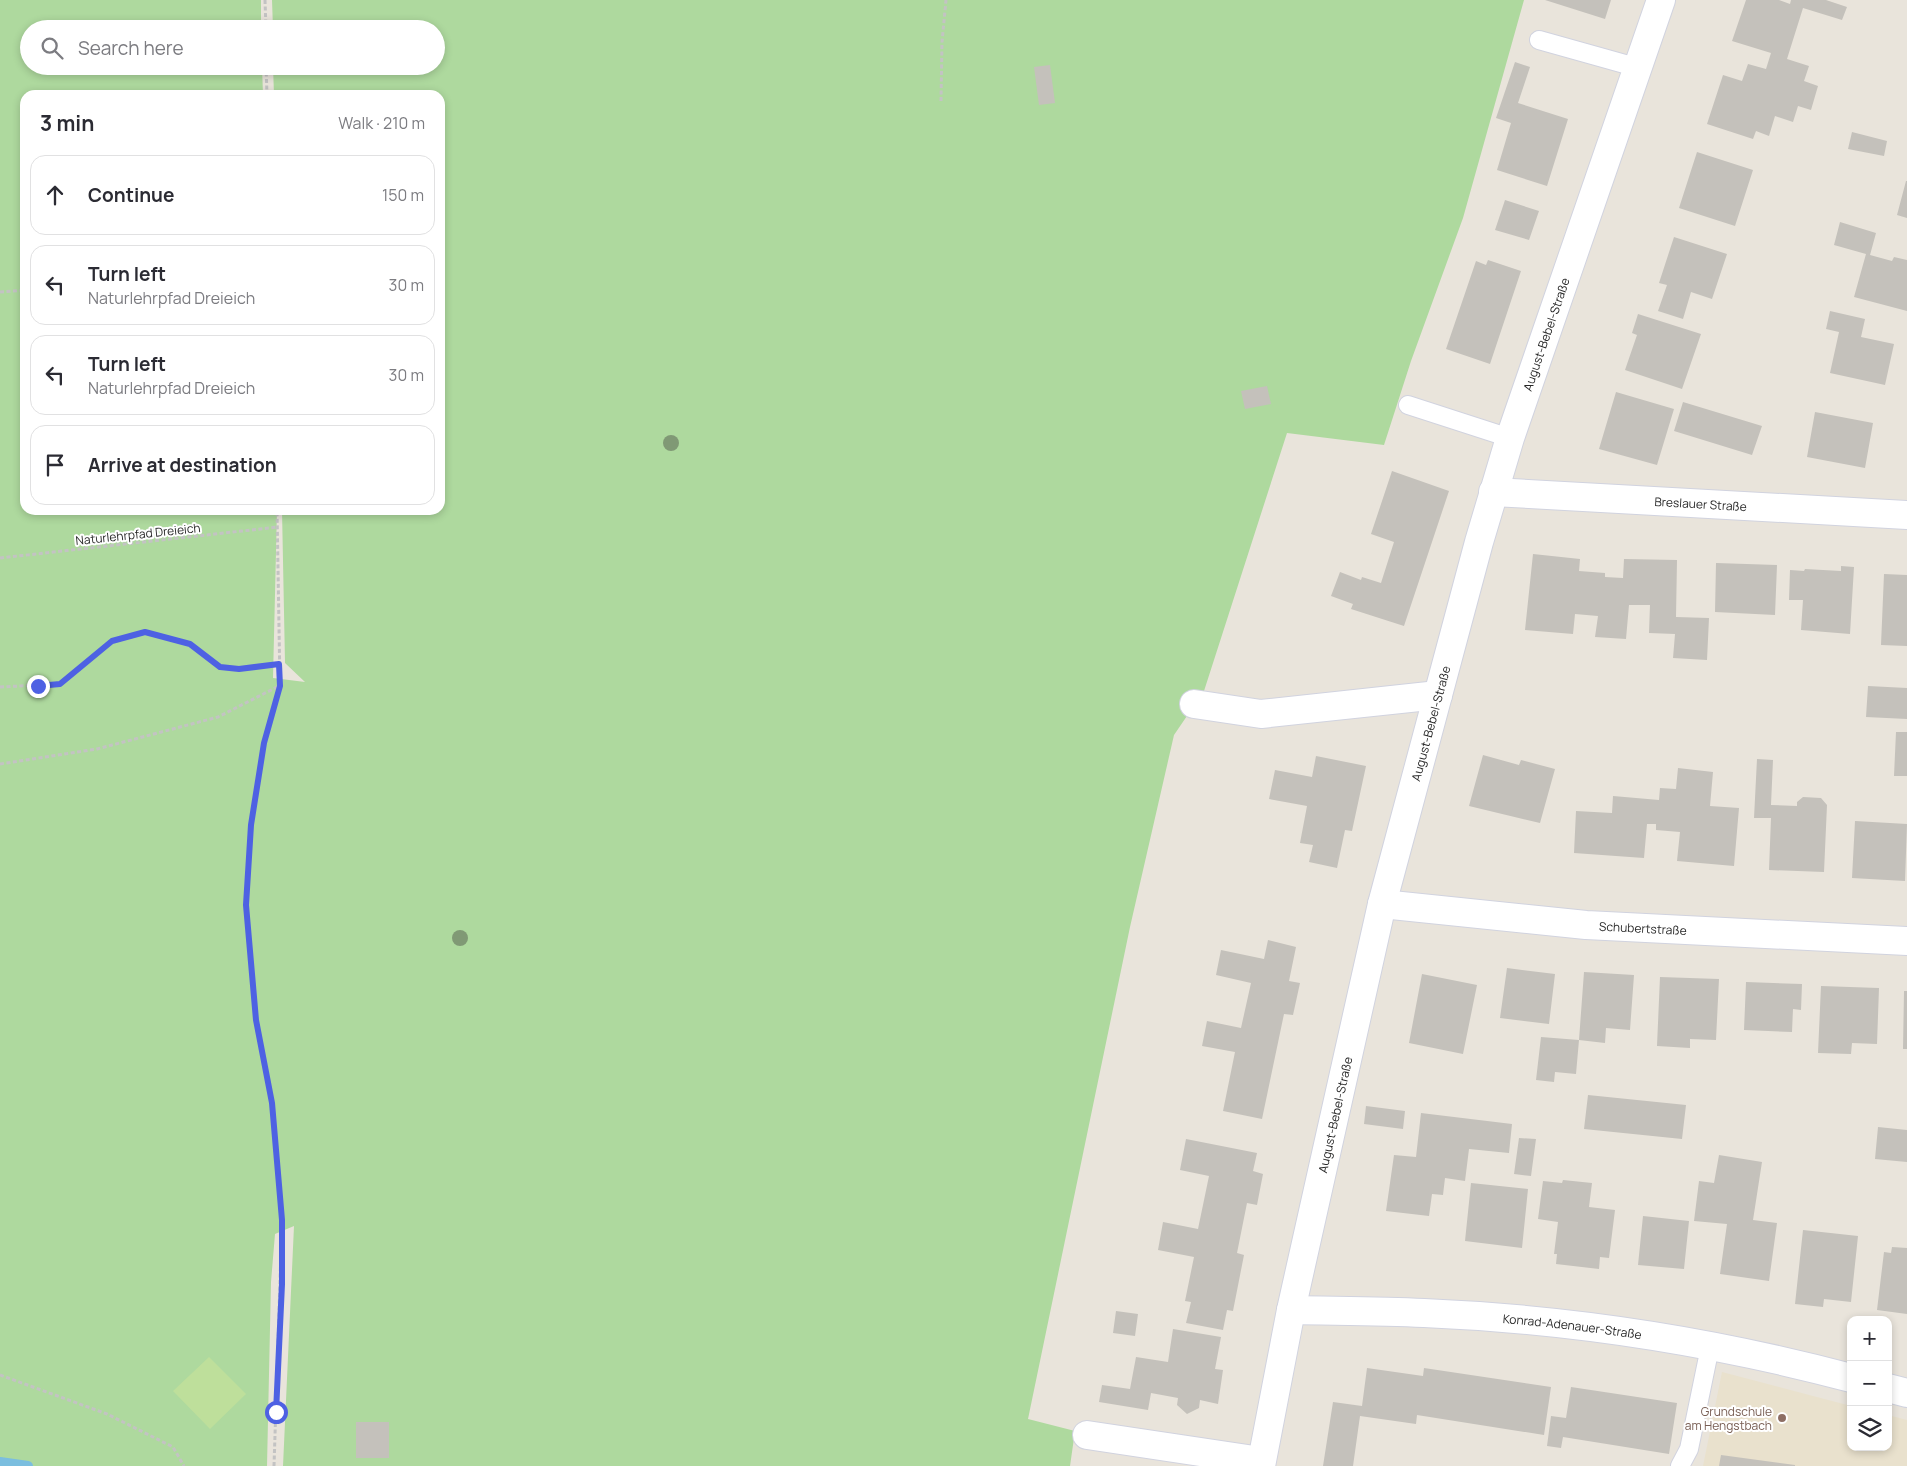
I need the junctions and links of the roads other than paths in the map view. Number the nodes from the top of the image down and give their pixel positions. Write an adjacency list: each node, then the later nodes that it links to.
1 (1661, 0): 3 (street, August-Bebel-Straße)
2 (1539, 40): 3 (lane)
3 (1639, 68): 5 (street, August-Bebel-Straße)
4 (1408, 405): 5 (lane)
5 (1510, 438): 6 (street, August-Bebel-Straße)
6 (1493, 492): 7 (street, Breslauer Straße); 8 (street, August-Bebel-Straße)
7 (1907, 515)
8 (1438, 695): 9 (street); 10 (street, August-Bebel-Straße)
9 (1194, 704)
10 (1382, 904): 11 (street, Schubertstraße); 12 (street, August-Bebel-Straße)
11 (1907, 941)
12 (1291, 1310): 13 (street, Konrad-Adenauer-Straße); 18 (street, August-Bebel-Straße)
13 (1710, 1347): 14 (street, Konrad-Adenauer-Straße); 19 (lane)
14 (1847, 1377)
15 (1892, 1389): 16 (street)
16 (1907, 1393)
17 (1087, 1435): 18 (street, August-Bebel-Straße)
18 (1261, 1464)
19 (1680, 1466)

